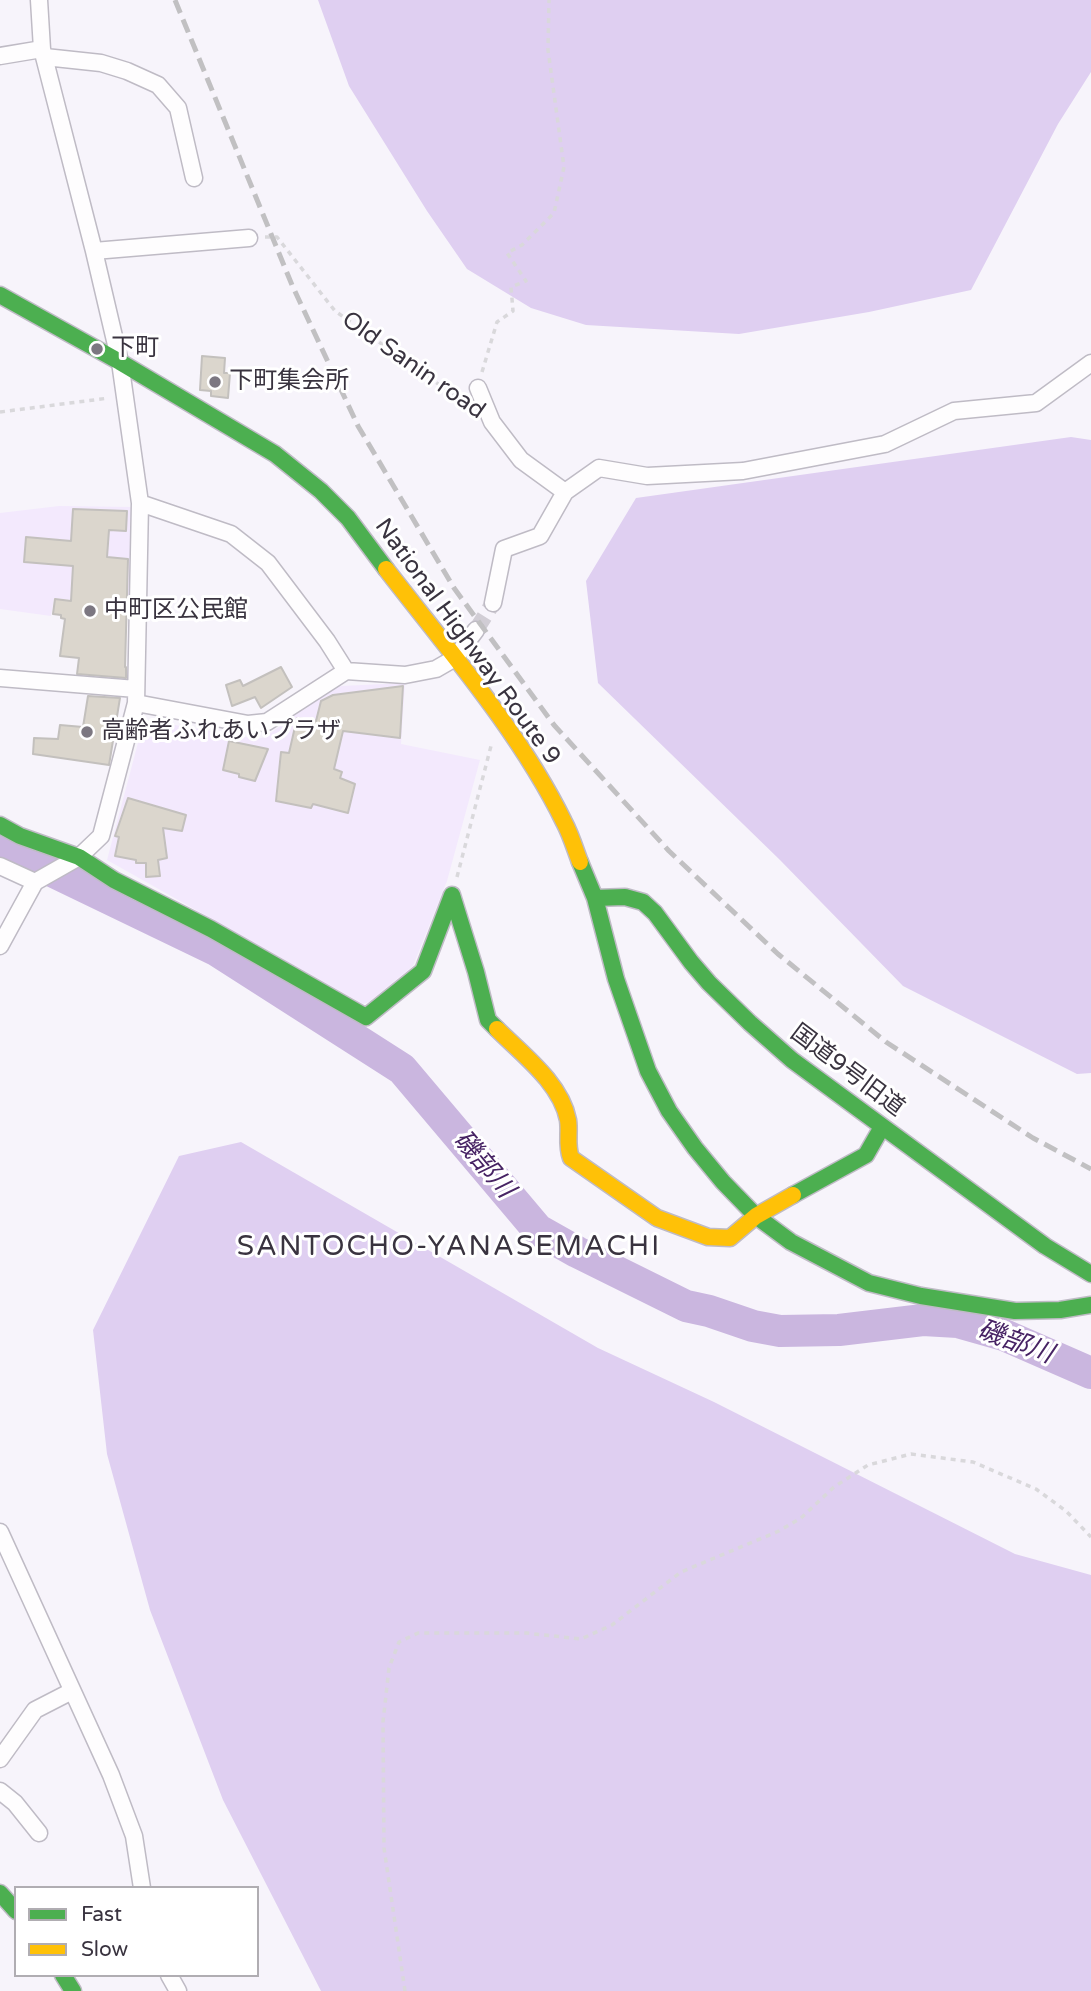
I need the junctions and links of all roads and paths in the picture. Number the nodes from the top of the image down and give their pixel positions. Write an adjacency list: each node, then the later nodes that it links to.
1 (39, 0): 3 (street)
2 (549, 0): 11 (path)
3 (44, 53): 4 (street); 5 (street); 7 (street)
4 (0, 56)
5 (194, 178)
6 (249, 238): 7 (street); 14 (path, Old Sanin road)
7 (94, 251): 9 (street)
8 (0, 295): 9 (main road, National Highway Route 9)
9 (120, 362): 12 (street); 19 (main road, National Highway Route 9)
10 (1091, 363): 15 (street)
11 (478, 388): 14 (street)
12 (125, 395): 13 (path); 16 (street)
13 (0, 412)
14 (492, 422): 15 (street, Old Sanin road)
15 (565, 492): 17 (street)
16 (140, 503): 20 (street); 22 (street)
17 (493, 603)
18 (476, 630): 19 (street)
19 (455, 658): 20 (street); 23 (main road, National Highway Route 9)
20 (346, 671): 22 (street)
21 (0, 678): 22 (street)
22 (136, 696): 25 (street)
23 (504, 723): 28 (path); 29 (main road, National Highway Route 9)
24 (0, 824): 25 (main road)
25 (79, 856): 27 (street); 28 (main road)
26 (0, 866): 27 (street)
27 (35, 882): 30 (street)
28 (452, 895): 32 (main road)
29 (595, 898): 31 (main road, 国道9号旧道); 32 (main road, National Highway Route 9)
30 (0, 946)
31 (882, 1127): 32 (main road); 33 (main road, 国道9号旧道)
32 (756, 1216): 34 (main road, National Highway Route 9)
33 (1091, 1274)
34 (1091, 1305)
35 (0, 1532): 37 (street)
36 (1091, 1537): 44 (path)
37 (72, 1691): 38 (street); 41 (street)
38 (0, 1759)
39 (0, 1791): 40 (street)
40 (40, 1833)
41 (142, 1886)
42 (0, 1893): 43 (main road)
43 (14, 1909)
44 (405, 1991)

